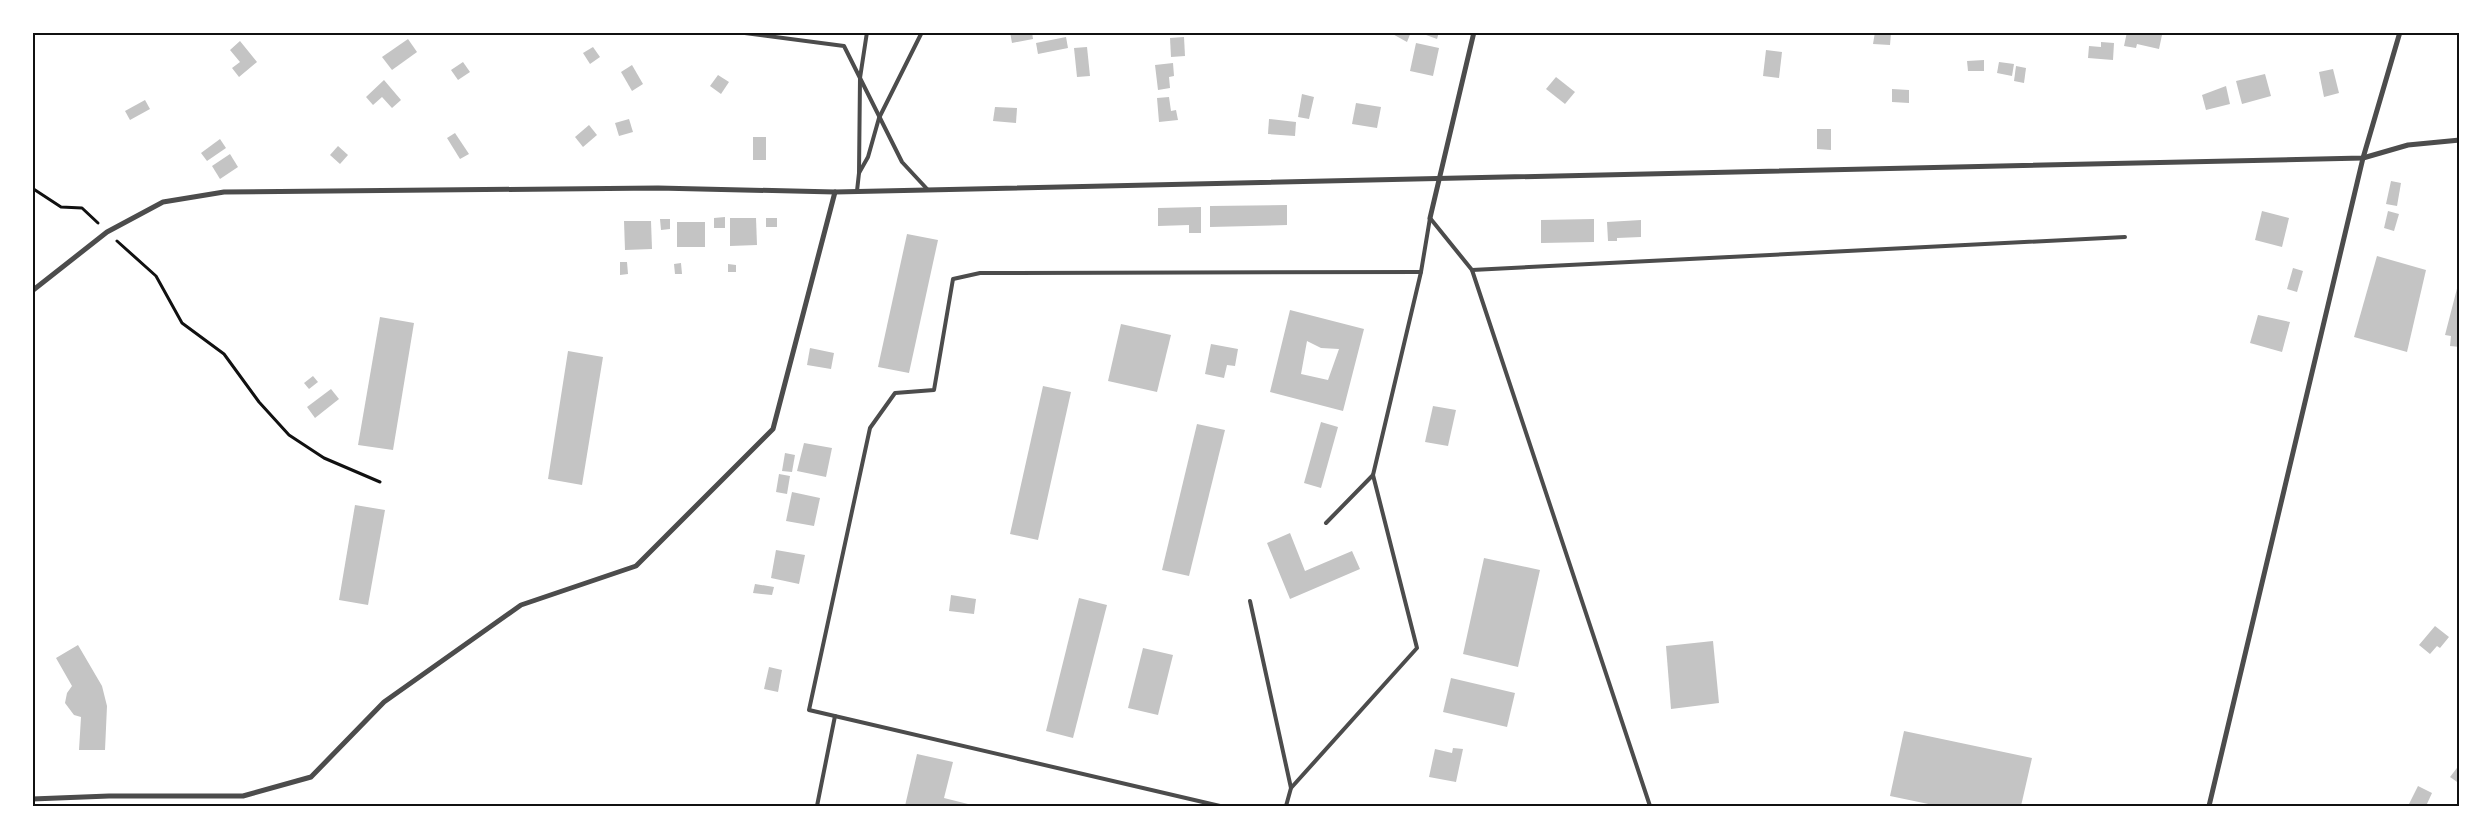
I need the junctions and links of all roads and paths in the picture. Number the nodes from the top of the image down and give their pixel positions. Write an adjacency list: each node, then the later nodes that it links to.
1 (738, 32): 6 (lane)
2 (867, 32): 6 (lane)
3 (922, 32): 7 (lane)
4 (1474, 32): 11 (street)
5 (2400, 32): 9 (street)
6 (860, 78): 7 (lane); 10 (lane)
7 (879, 118): 10 (lane); 13 (lane)
8 (2460, 140): 9 (street)
9 (2363, 158): 11 (street); 33 (street)
10 (858, 173): 14 (lane)
11 (1439, 180): 13 (street); 16 (street)
12 (32, 188): 17 (path)
13 (928, 190): 14 (street)
14 (857, 191): 15 (street)
15 (835, 192): 17 (street); 28 (street)
16 (1430, 218): 19 (lane); 20 (lane)
17 (107, 232): 21 (street); 23 (path)
18 (2125, 237): 19 (lane)
19 (1472, 270): 32 (lane)
20 (1421, 272): 22 (lane); 26 (lane)
21 (32, 291)
22 (1373, 475): 24 (lane); 27 (lane)
23 (380, 482)
24 (1326, 523)
25 (1250, 601): 27 (lane)
26 (835, 716): 29 (lane); 30 (lane)
27 (1291, 788): 31 (lane)
28 (32, 799)
29 (817, 806)
30 (1220, 806)
31 (1286, 806)
32 (1650, 806)
33 (2209, 806)

